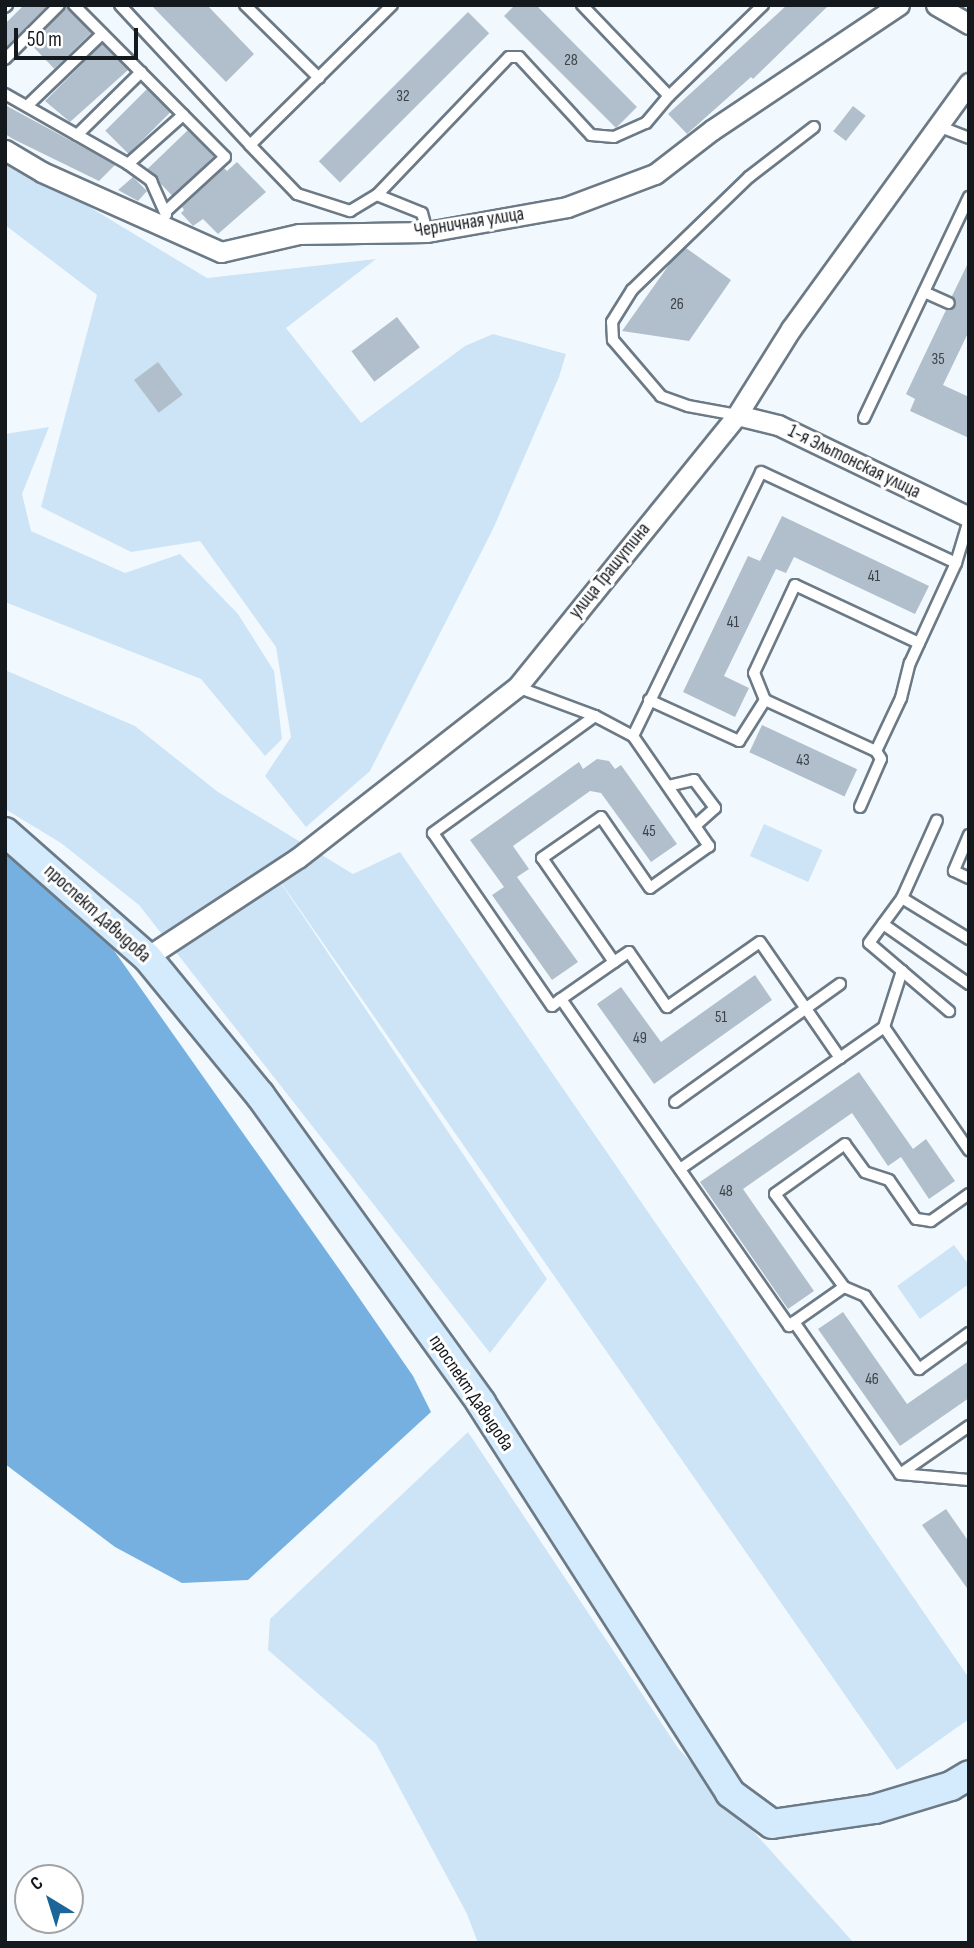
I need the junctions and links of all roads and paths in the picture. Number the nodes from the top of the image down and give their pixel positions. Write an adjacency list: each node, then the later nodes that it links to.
1 (59, 5): 12 (lane)
2 (74, 5): 11 (lane)
3 (120, 5): 24 (lane)
4 (245, 5): 14 (lane)
5 (392, 5): 14 (lane)
6 (582, 5): 17 (lane)
7 (763, 5): 17 (lane)
8 (899, 5): 31 (street, Черничная улица)
9 (936, 5): 10 (street)
10 (969, 24)
11 (102, 34): 13 (lane); 18 (lane)
12 (5, 59)
13 (141, 72): 19 (lane); 22 (lane)
14 (319, 78): 24 (lane)
15 (969, 83): 20 (street, улица Трашутина)
16 (5, 94): 18 (lane)
17 (669, 96): 27 (lane)
18 (28, 105): 22 (lane)
19 (183, 115): 26 (lane); 29 (lane)
20 (938, 126): 23 (lane); 34 (street, улица Трашутина)
21 (814, 127): 34 (lane)
22 (77, 135): 26 (lane)
23 (969, 138)
24 (250, 145): 27 (lane)
25 (5, 150): 30 (street, Черничная улица)
26 (128, 164): 29 (lane)
27 (377, 195): 31 (lane)
28 (969, 197): 32 (lane)
29 (165, 212): 30 (lane)
30 (171, 232): 31 (street, Черничная улица)
31 (427, 232)
32 (924, 292): 33 (lane); 35 (lane)
33 (949, 303)
34 (737, 415): 36 (street, 1-я Эльтонская улица); 39 (street, улица Трашутина)
35 (864, 418)
36 (969, 518): 37 (lane)
37 (956, 564): 38 (lane); 40 (lane)
38 (919, 643): 41 (lane); 44 (lane)
39 (517, 687): 42 (lane); 55 (street, улица Трашутина)
40 (649, 700): 41 (lane); 43 (lane)
41 (765, 700): 44 (lane)
42 (595, 716): 43 (lane); 60 (lane)
43 (633, 736): 45 (lane)
44 (876, 751): 46 (lane)
45 (668, 786): 48 (lane); 48 (lane)
46 (860, 807)
47 (937, 820): 52 (lane)
48 (695, 826): 56 (lane)
49 (5, 832): 55 (street, проспект Давыдова)
50 (969, 835): 51 (lane)
51 (969, 878)
52 (902, 898): 53 (lane); 54 (lane)
53 (883, 924): 57 (lane); 59 (lane)
54 (969, 939)
55 (147, 957): 75 (street, проспект Давыдова)
56 (614, 962): 60 (lane); 61 (lane)
57 (902, 971): 62 (lane); 63 (lane)
58 (840, 984): 61 (lane)
59 (969, 984)
60 (561, 999): 67 (lane)
61 (806, 1008): 64 (lane); 65 (lane)
62 (949, 1011)
63 (884, 1027): 64 (lane); 66 (lane)
64 (840, 1058): 67 (lane)
65 (675, 1102)
66 (969, 1150)
67 (680, 1169): 70 (lane)
68 (969, 1194): 69 (lane)
69 (844, 1287): 70 (lane); 71 (lane)
70 (794, 1322): 73 (lane)
71 (969, 1333)
72 (969, 1426): 73 (lane)
73 (900, 1474): 74 (lane)
74 (969, 1480)
75 (969, 1775)

